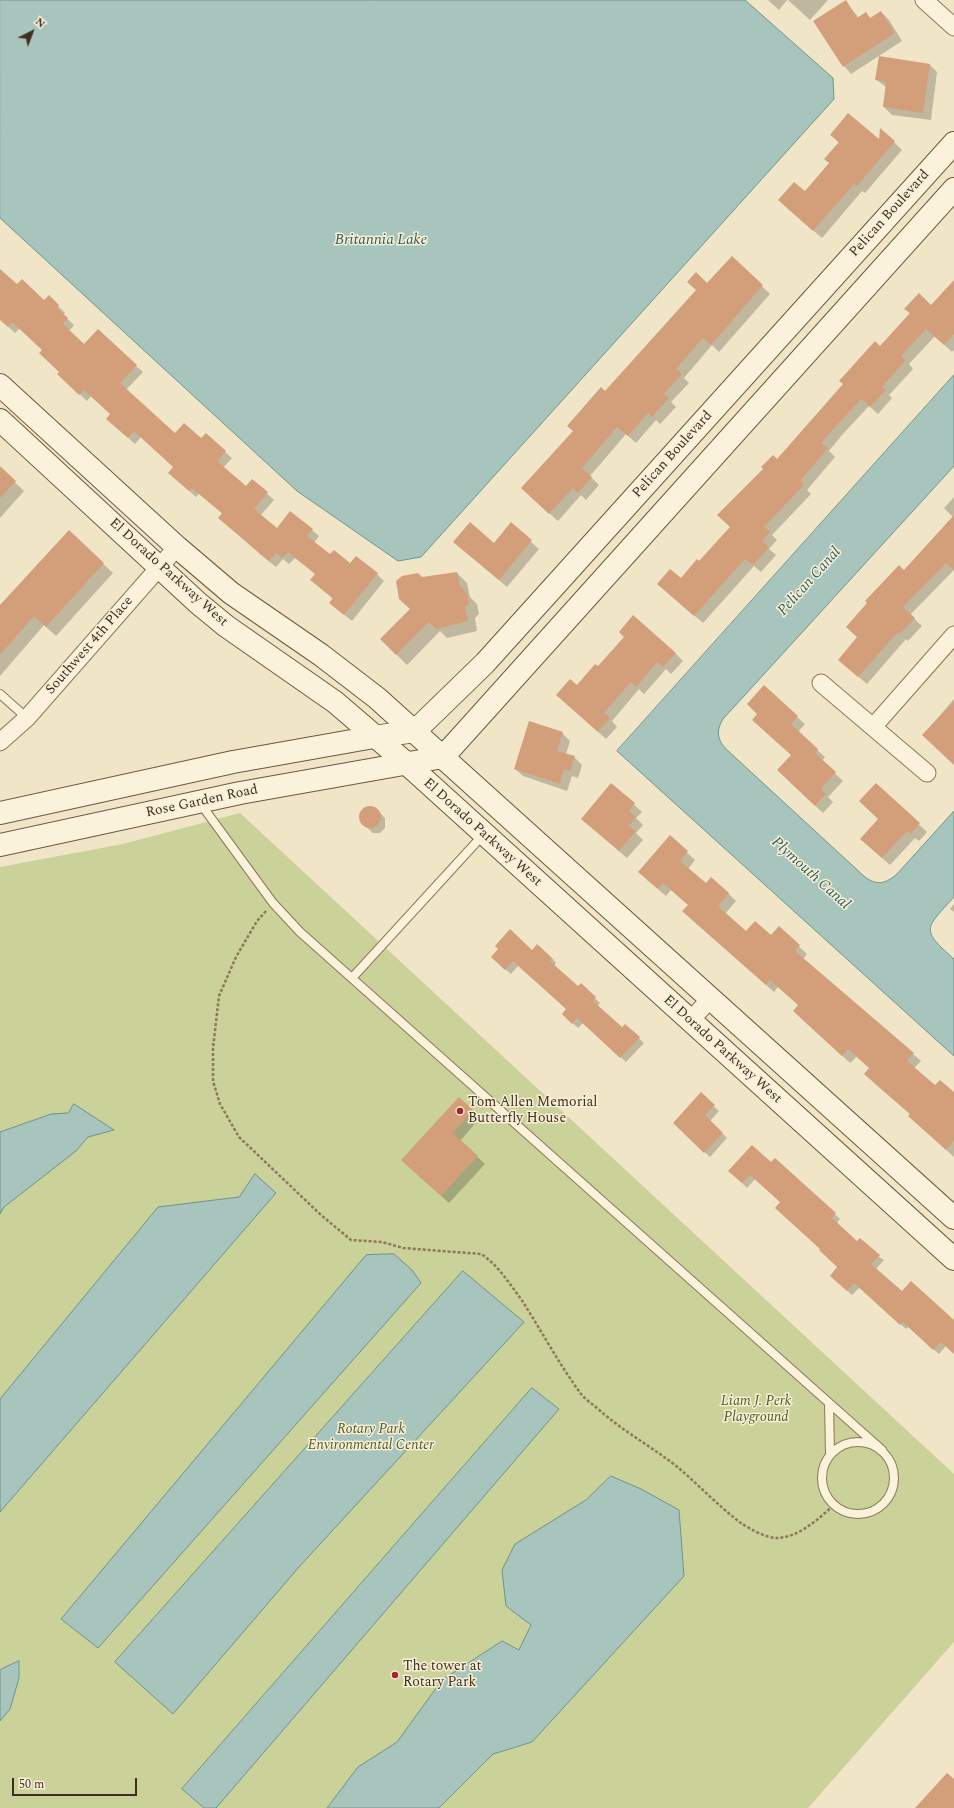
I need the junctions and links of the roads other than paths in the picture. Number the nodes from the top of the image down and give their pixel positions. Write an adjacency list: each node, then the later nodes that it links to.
1 (924, 0): 2 (street)
2 (954, 27)
3 (954, 143): 14 (street, Pelican Boulevard)
4 (954, 189): 17 (street)
5 (0, 385): 7 (street, El Dorado Parkway West)
6 (0, 420): 8 (street, El Dorado Parkway West)
7 (177, 547): 8 (street, Southwest 4th Place); 14 (street, El Dorado Parkway West)
8 (159, 567): 12 (street, Southwest 4th Place); 15 (street, El Dorado Parkway West)
9 (954, 635): 13 (street)
10 (821, 683): 13 (street)
11 (0, 694): 12 (lane)
12 (27, 718): 16 (street, Southwest 4th Place)
13 (873, 727): 19 (street)
14 (415, 732): 15 (street); 17 (street, El Dorado Parkway West)
15 (374, 737): 18 (street, El Dorado Parkway West); 21 (street)
16 (0, 742)
17 (443, 757): 18 (street); 25 (street, El Dorado Parkway West)
18 (405, 762): 20 (street, Rose Garden Road); 22 (street, El Dorado Parkway West)
19 (927, 773)
20 (199, 802): 23 (street, Rose Garden Road); 24 (lane)
21 (0, 813)
22 (484, 834): 24 (lane); 26 (street, El Dorado Parkway West)
23 (0, 845)
24 (352, 978): 29 (lane)
25 (711, 998): 26 (street); 27 (street, El Dorado Parkway West)
26 (690, 1021): 28 (street, El Dorado Parkway West)
27 (954, 1218)
28 (954, 1258)
29 (829, 1403): 30 (lane); 31 (lane)
30 (882, 1450): 31 (lane); 31 (lane)
31 (830, 1454)

